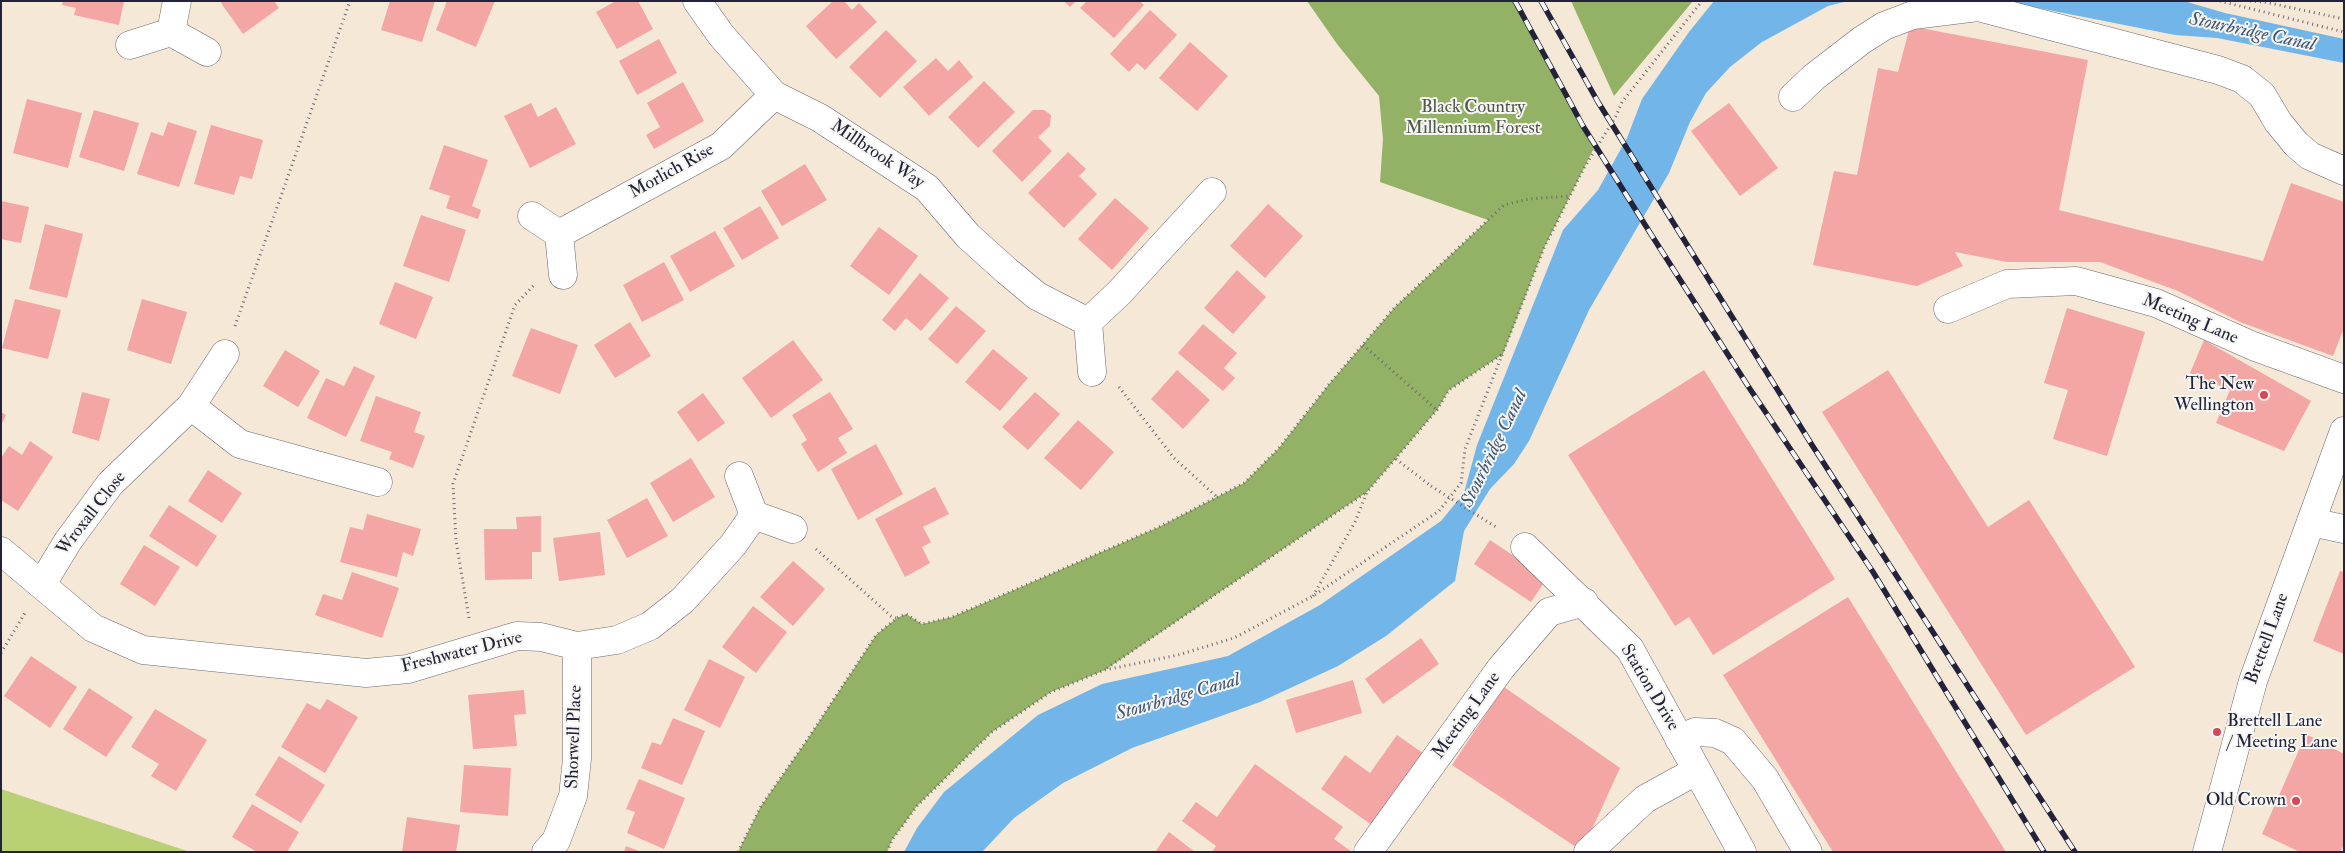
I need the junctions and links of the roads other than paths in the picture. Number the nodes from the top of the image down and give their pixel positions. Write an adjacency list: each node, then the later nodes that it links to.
1 (177, 1): 3 (street)
2 (697, 1): 6 (street, Millbrook Way)
3 (171, 32): 4 (street); 5 (street)
4 (130, 45)
5 (207, 52)
6 (774, 95): 11 (street, Morlich Rise); 14 (street, Millbrook Way)
7 (1794, 97): 8 (street)
8 (2344, 171)
9 (1212, 192): 14 (street)
10 (532, 216): 11 (street)
11 (559, 234): 12 (street)
12 (563, 275)
13 (1948, 309): 17 (street, Meeting Lane)
14 (1088, 322): 16 (street)
15 (225, 354): 18 (street, Wroxall Close)
16 (1091, 361)
17 (2344, 379)
18 (191, 406): 21 (street); 28 (street, Wroxall Close)
19 (2344, 431): 23 (street, Brettell Lane)
20 (739, 476): 22 (street)
21 (378, 482)
22 (754, 515): 24 (street); 30 (street, Freshwater Drive)
23 (2311, 522): 25 (street); 38 (street, Brettell Lane)
24 (793, 529)
25 (2344, 529)
26 (1525, 547): 29 (street, Station Drive)
27 (1, 551): 28 (street, Freshwater Drive)
28 (42, 584): 30 (street, Freshwater Drive)
29 (1584, 602): 31 (street, Station Drive); 34 (street, Meeting Lane)
30 (577, 646): 33 (street, Shorwell Place)
31 (1679, 738): 32 (street, Station Drive); 37 (street)
32 (1696, 771): 35 (street); 36 (street, Station Drive)
33 (546, 852)
34 (1368, 852)
35 (1588, 852)
36 (1742, 852)
37 (1808, 852)
38 (2207, 852)

